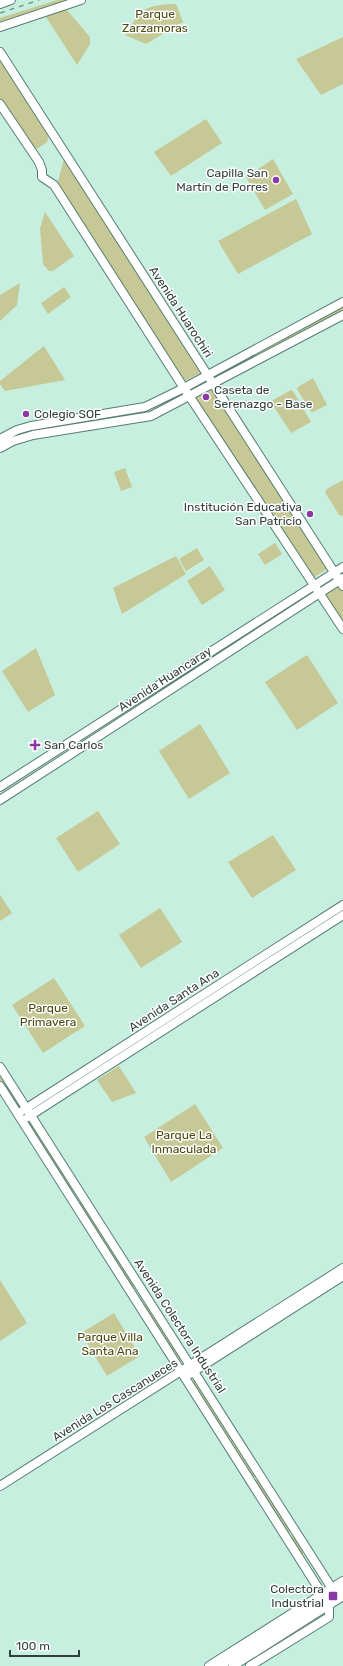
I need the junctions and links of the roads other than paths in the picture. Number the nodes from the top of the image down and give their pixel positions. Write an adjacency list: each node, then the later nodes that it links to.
1 (11, 0): 3 (main road)
2 (81, 0): 4 (main road)
3 (0, 4)
4 (0, 27)
5 (0, 52): 9 (main road, Avenida Huarochiri)
6 (0, 104): 11 (main road)
7 (343, 302): 9 (main road)
8 (343, 315): 10 (main road)
9 (207, 375): 10 (main road, Avenida Huarochiri); 11 (main road)
10 (213, 384): 12 (main road); 16 (main road, Avenida Huarochiri)
11 (184, 388): 12 (main road); 13 (main road)
12 (190, 396): 14 (main road); 18 (main road)
13 (0, 439)
14 (0, 448)
15 (343, 566): 16 (main road, Avenida Huancaray)
16 (334, 572): 17 (main road, Avenida Huarochiri); 18 (main road, Avenida Huancaray)
17 (342, 581): 19 (main road, Avenida Huancaray)
18 (313, 585): 19 (main road); 21 (main road, Avenida Huancaray)
19 (319, 594): 20 (main road); 22 (main road, Avenida Huancaray)
20 (343, 629)
21 (0, 787)
22 (0, 800)
23 (343, 905): 27 (main road, Avenida Santa Ana)
24 (343, 915): 27 (main road, Avenida Santa Ana)
25 (0, 1067): 27 (main road, Avenida Colectora Industrial)
26 (0, 1086): 28 (main road, Avenida Colectora Industrial)
27 (29, 1112): 28 (main road, Avenida Santa Ana); 31 (main road, Avenida Colectora Industrial)
28 (20, 1118): 32 (main road, Avenida Colectora Industrial)
29 (343, 1268): 31 (main road, Avenida Los Cascanueces)
30 (343, 1276): 31 (main road, Avenida Los Cascanueces)
31 (192, 1368): 32 (main road, Avenida Los Cascanueces); 33 (main road, Avenida Colectora Industrial)
32 (183, 1375): 34 (main road, Avenida Colectora Industrial); 35 (main road, Avenida Los Cascanueces)
33 (260, 1474): 34 (main road); 36 (main road, Avenida Colectora Industrial)
34 (249, 1480): 37 (main road, Avenida Colectora Industrial)
35 (0, 1486)
36 (295, 1529): 37 (main road); 40 (main road, Avenida Colectora Industrial)
37 (285, 1536): 41 (main road, Avenida Colectora Industrial)
38 (343, 1581): 40 (main road)
39 (343, 1588): 40 (main road)
40 (337, 1594): 41 (main road); 41 (main road)
41 (325, 1599): 42 (main road); 43 (main road); 46 (main road)
42 (282, 1631): 44 (main road); 45 (main road)
43 (209, 1666)
44 (220, 1666)
45 (233, 1666)
46 (250, 1666)

